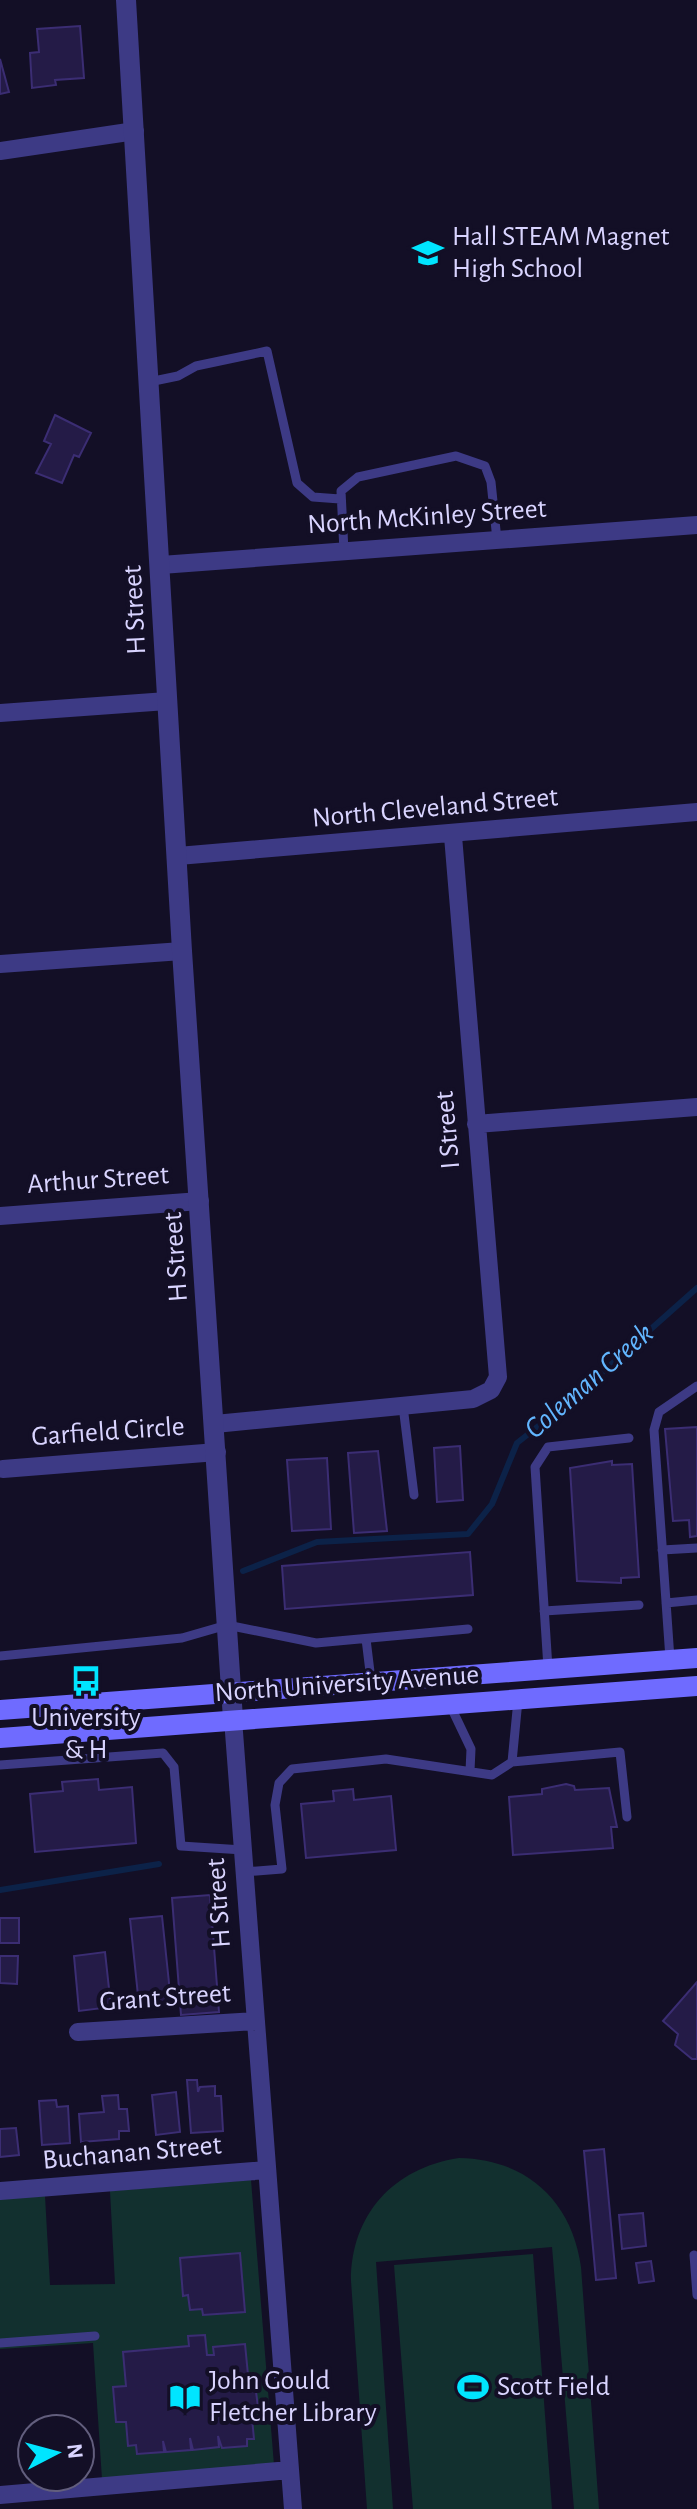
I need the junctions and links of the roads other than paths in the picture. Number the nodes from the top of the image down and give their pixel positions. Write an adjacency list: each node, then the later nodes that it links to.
1 (126, 0): 2 (street, H Street)
2 (135, 131): 3 (street); 4 (street, H Street)
3 (0, 151)
4 (149, 382): 5 (lane); 9 (street, H Street)
5 (340, 499): 7 (lane); 8 (lane)
6 (697, 525): 7 (street, North McKinley Street)
7 (497, 540): 8 (street, North McKinley Street)
8 (344, 551): 9 (street, North McKinley Street)
9 (161, 565): 10 (street, H Street)
10 (167, 701): 11 (street); 14 (street, H Street)
11 (0, 713)
12 (697, 812): 13 (street, North Cleveland Street)
13 (453, 836): 14 (street, North Cleveland Street); 18 (street, I Street)
14 (178, 856): 15 (street, H Street)
15 (182, 951): 16 (street); 19 (street, H Street)
16 (0, 964)
17 (697, 1107): 18 (street)
18 (476, 1124): 22 (street, I Street)
19 (200, 1201): 20 (street, Arthur Street); 23 (street, H Street)
20 (0, 1216)
21 (697, 1386): 29 (lane)
22 (403, 1406): 23 (street); 27 (lane)
23 (215, 1424): 25 (street, H Street)
24 (629, 1438): 33 (lane)
25 (217, 1452): 26 (street, Garfield Circle); 34 (street, H Street)
26 (3, 1469)
27 (414, 1495)
28 (697, 1548): 29 (lane)
29 (662, 1550): 31 (lane)
30 (697, 1600): 31 (lane)
31 (666, 1603): 39 (lane)
32 (639, 1605): 33 (lane)
33 (544, 1611): 40 (lane)
34 (227, 1625): 36 (lane); 37 (lane); 43 (street, H Street)
35 (468, 1629): 36 (lane)
36 (366, 1639): 41 (lane)
37 (0, 1656)
38 (697, 1658): 39 (main road, North University Avenue)
39 (670, 1659): 40 (main road, North University Avenue)
40 (548, 1668): 41 (main road, North University Avenue)
41 (371, 1680): 43 (main road, North University Avenue)
42 (697, 1686): 44 (main road, North University Avenue)
43 (231, 1690): 46 (main road, North University Avenue); 47 (street, H Street)
44 (518, 1700): 45 (main road, North University Avenue); 49 (lane)
45 (450, 1705): 47 (main road, North University Avenue); 51 (lane)
46 (0, 1710)
47 (233, 1719): 48 (main road, North University Avenue); 53 (street, H Street)
48 (0, 1738)
49 (512, 1762): 51 (lane); 52 (lane)
50 (0, 1765): 53 (lane)
51 (470, 1771): 54 (lane)
52 (627, 1817)
53 (243, 1850): 54 (street, H Street)
54 (245, 1872): 55 (street, H Street)
55 (256, 2021): 56 (street, Grant Street); 57 (street, H Street)
56 (78, 2032)
57 (267, 2170): 58 (street, Buchanan Street); 63 (street, H Street)
58 (0, 2191)
59 (694, 2255): 60 (lane)
60 (697, 2295)
61 (95, 2336): 62 (lane)
62 (0, 2343)
63 (290, 2470): 64 (street); 65 (street, H Street)
64 (0, 2495)
65 (293, 2509)

